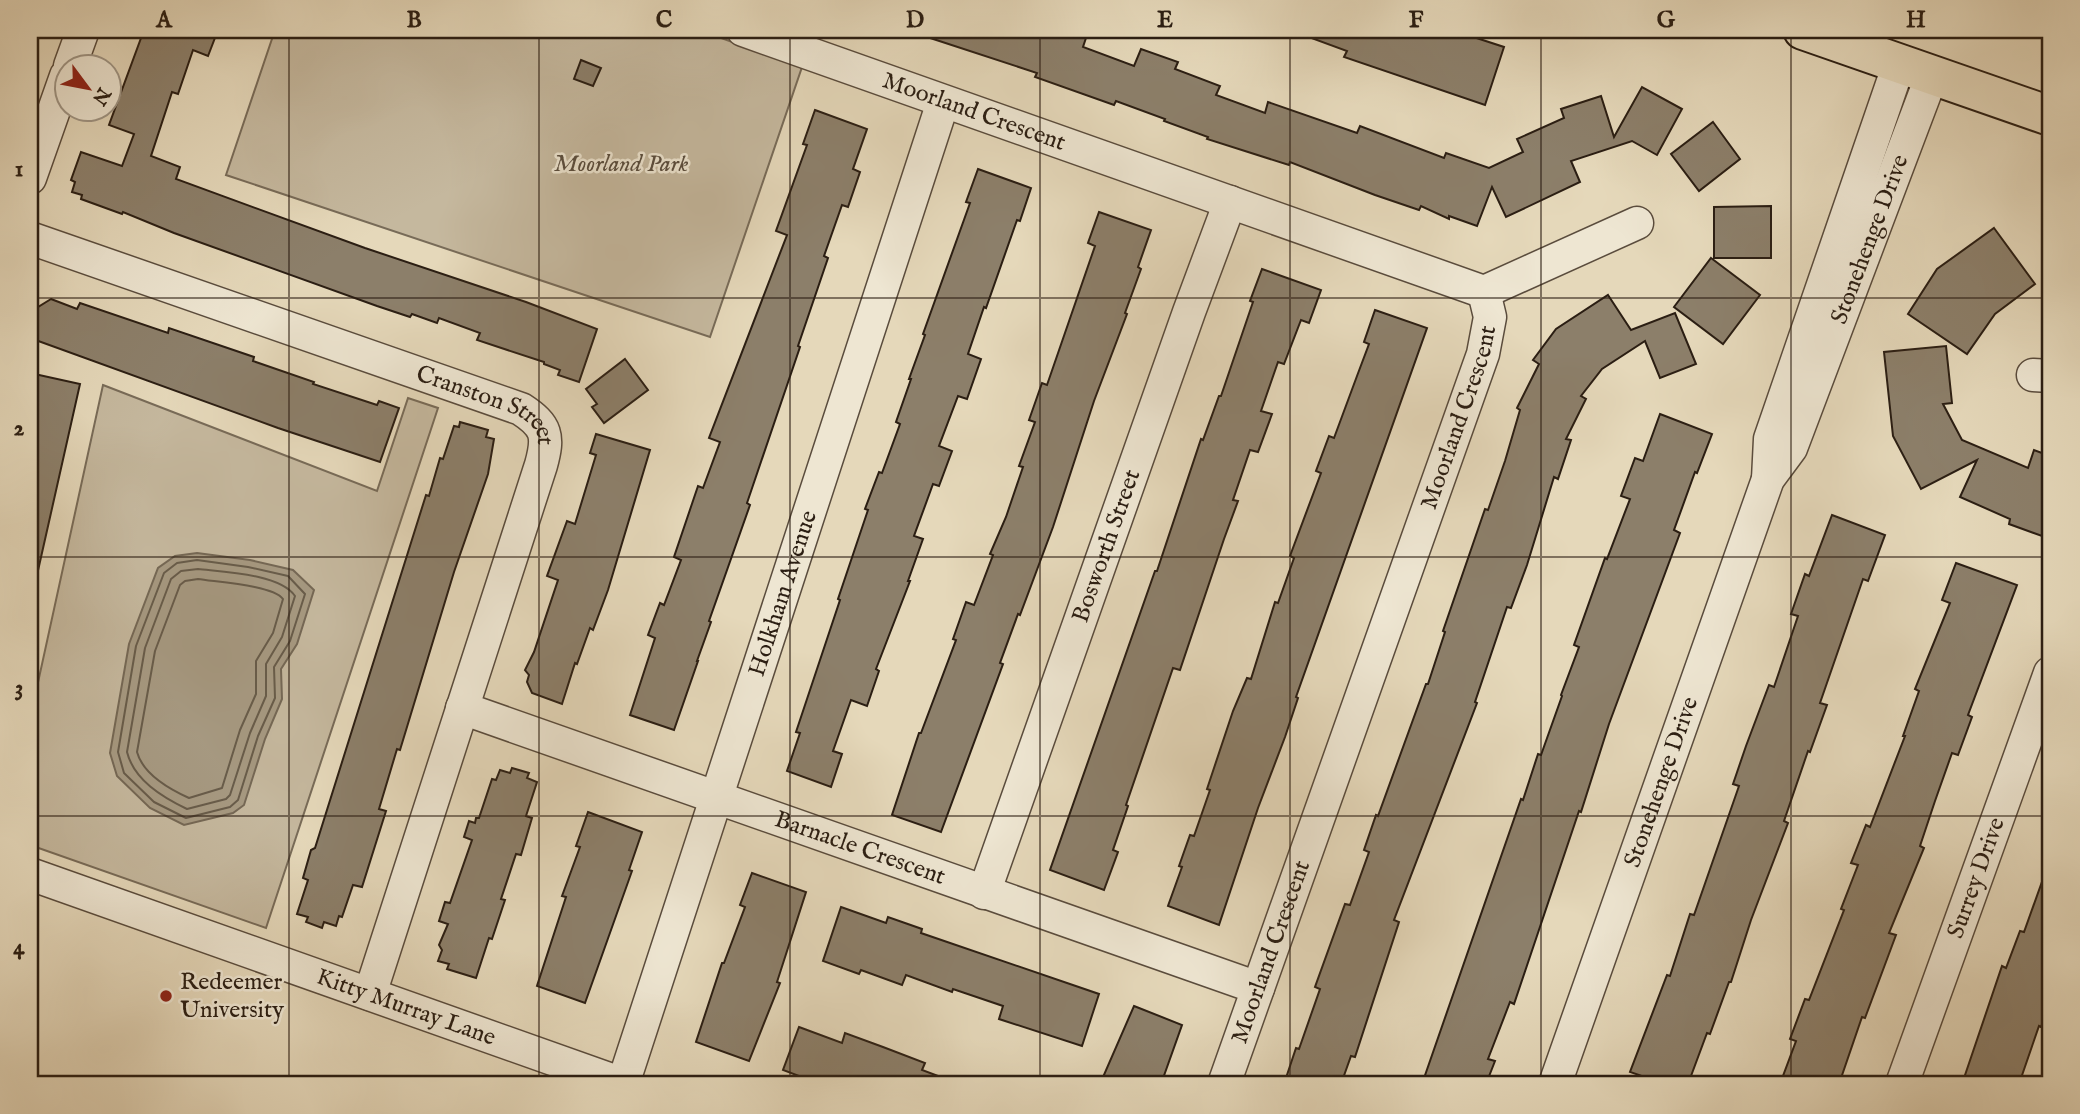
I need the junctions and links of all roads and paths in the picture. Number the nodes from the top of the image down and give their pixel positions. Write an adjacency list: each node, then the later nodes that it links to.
1 (83, 30): 4 (street)
2 (743, 30): 6 (street, Moorland Crescent)
3 (1803, 30): 5 (main road)
4 (75, 52)
5 (1916, 70): 8 (main road); 23 (street, Stonehenge Drive)
6 (943, 102): 10 (street, Moorland Crescent); 16 (street, Holkham Avenue)
7 (52, 116): 9 (street)
8 (2050, 116)
9 (30, 178)
10 (1230, 202): 13 (street, Moorland Crescent); 18 (street, Bosworth Street)
11 (1637, 223): 13 (street)
12 (30, 238): 15 (street, Cranston Street)
13 (1484, 292): 19 (street, Moorland Crescent)
14 (2050, 673): 24 (street, Surrey Drive)
15 (463, 708): 16 (street, Barnacle Crescent); 20 (street, Cranston Street)
16 (717, 798): 18 (street, Barnacle Crescent); 21 (street, Holkham Avenue)
17 (30, 874): 20 (street, Kitty Murray Lane)
18 (984, 893): 19 (street, Barnacle Crescent)
19 (1258, 988): 22 (street, Moorland Crescent)
20 (370, 994): 21 (street, Kitty Murray Lane)
21 (623, 1084)
22 (1224, 1084)
23 (1555, 1084)
24 (1902, 1084)

